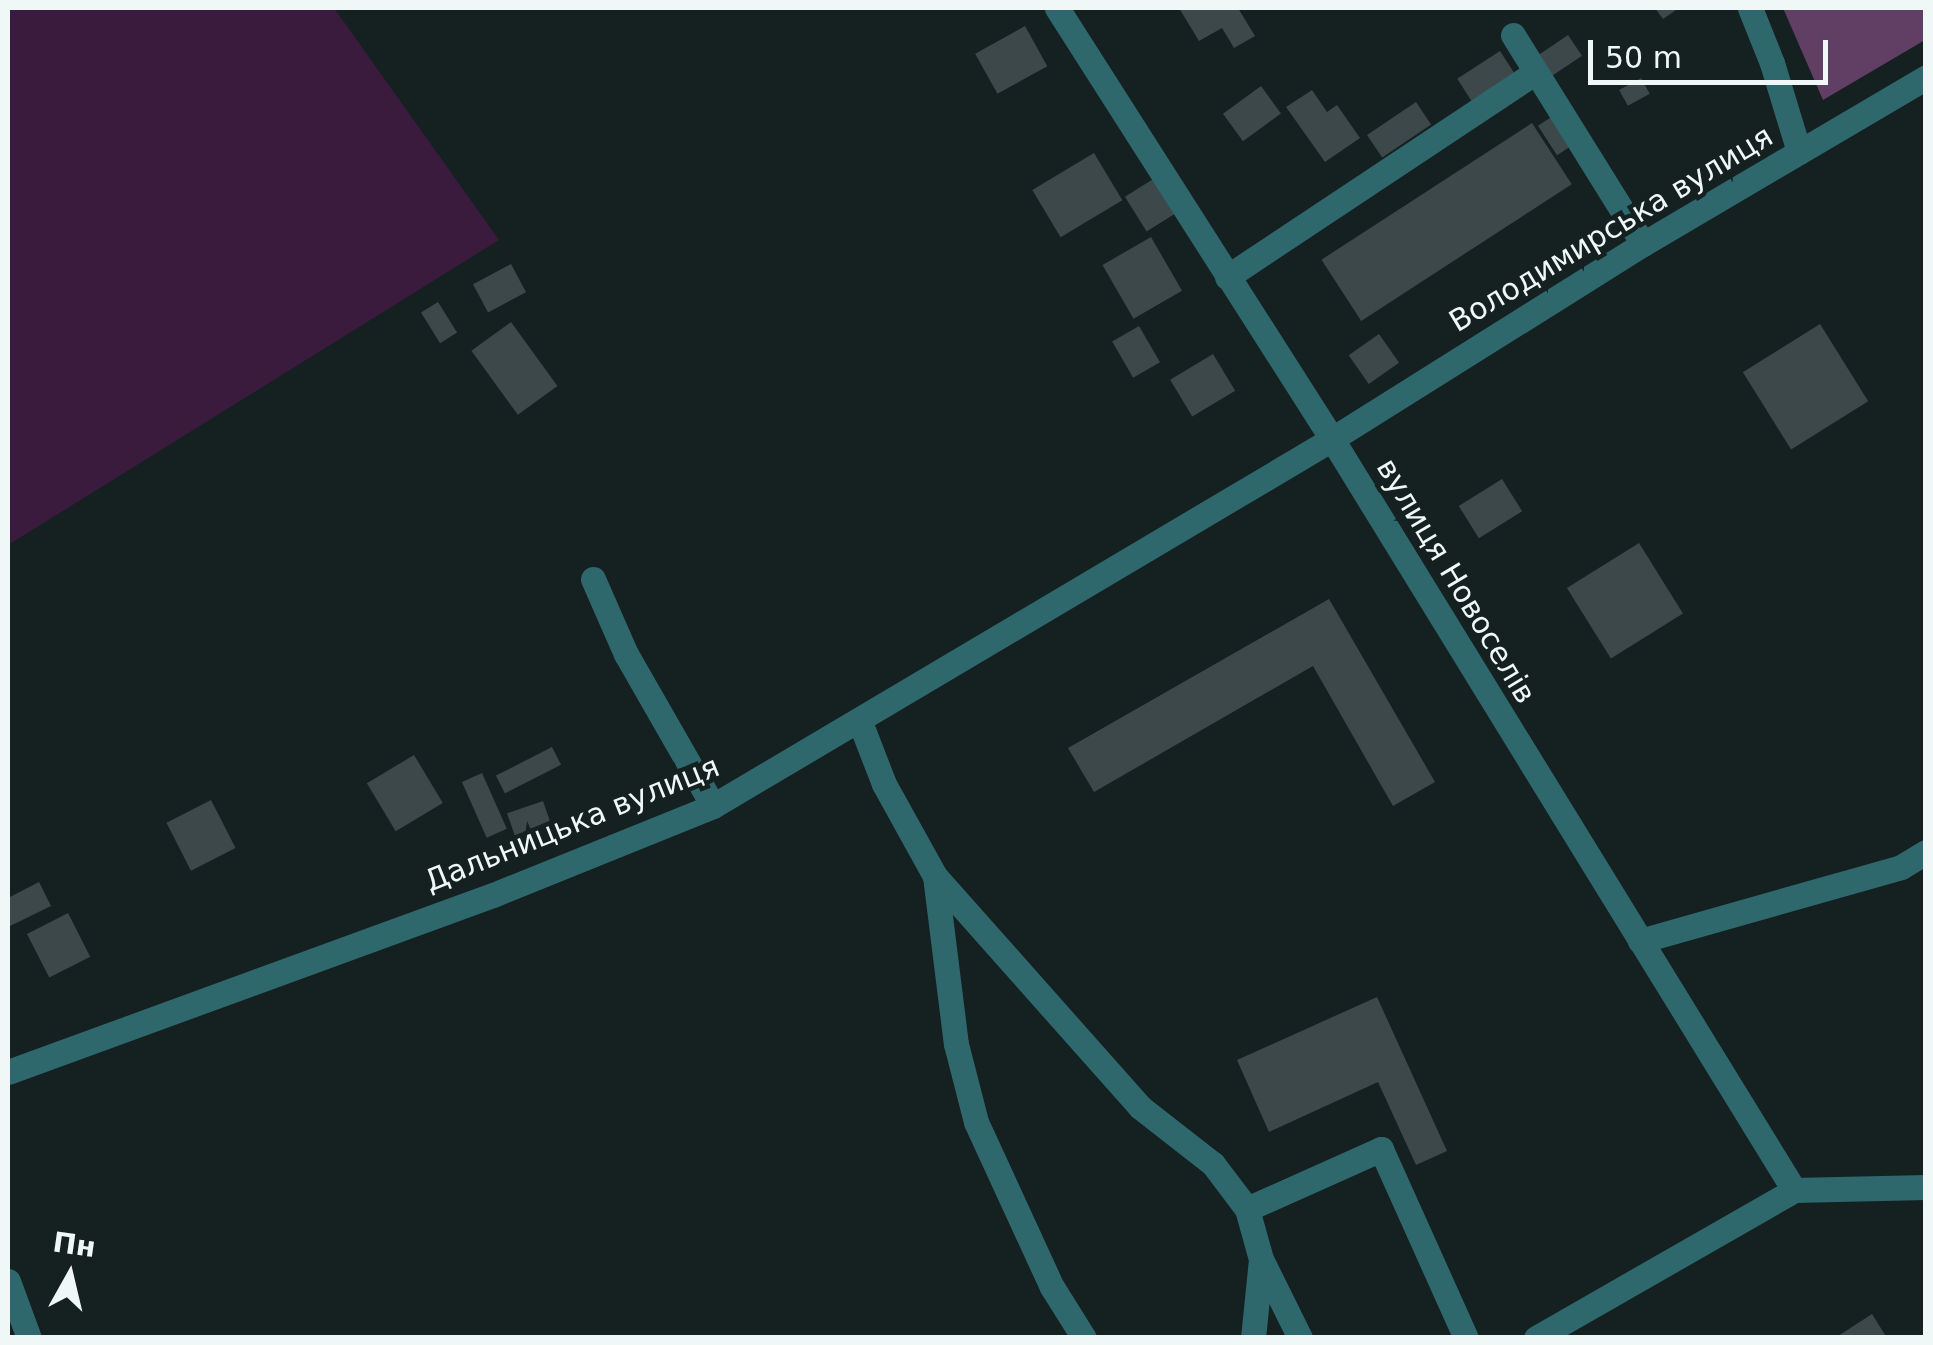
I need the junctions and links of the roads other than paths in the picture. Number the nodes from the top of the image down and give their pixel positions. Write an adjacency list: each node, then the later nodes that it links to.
1 (1057, 8): 8 (street, вулиця Новоселів)
2 (1750, 8): 6 (street)
3 (1513, 35): 4 (street)
4 (1535, 72): 7 (street); 8 (street)
5 (1926, 78): 6 (street, Володимирська вулиця)
6 (1799, 152): 7 (street, Володимирська вулиця)
7 (1644, 244): 9 (street, Володимирська вулиця)
8 (1226, 277): 9 (street, вулиця Новоселів)
9 (1332, 439): 11 (street, Дальницька вулиця); 15 (street, вулиця Новоселів)
10 (593, 579): 12 (street)
11 (860, 722): 12 (street, Дальницька вулиця); 14 (street)
12 (713, 806): 16 (street, Дальницька вулиця)
13 (1926, 852): 15 (street)
14 (936, 876): 19 (street); 23 (street)
15 (1640, 941): 18 (street, вулиця Новоселів)
16 (8, 1072)
17 (1926, 1187): 18 (street)
18 (1794, 1190): 27 (street)
19 (1247, 1208): 20 (street); 26 (street)
20 (1262, 1259): 24 (street); 25 (street)
21 (8, 1281): 22 (street)
22 (29, 1338)
23 (1084, 1338)
24 (1252, 1338)
25 (1300, 1338)
26 (1466, 1338)
27 (1536, 1338)

